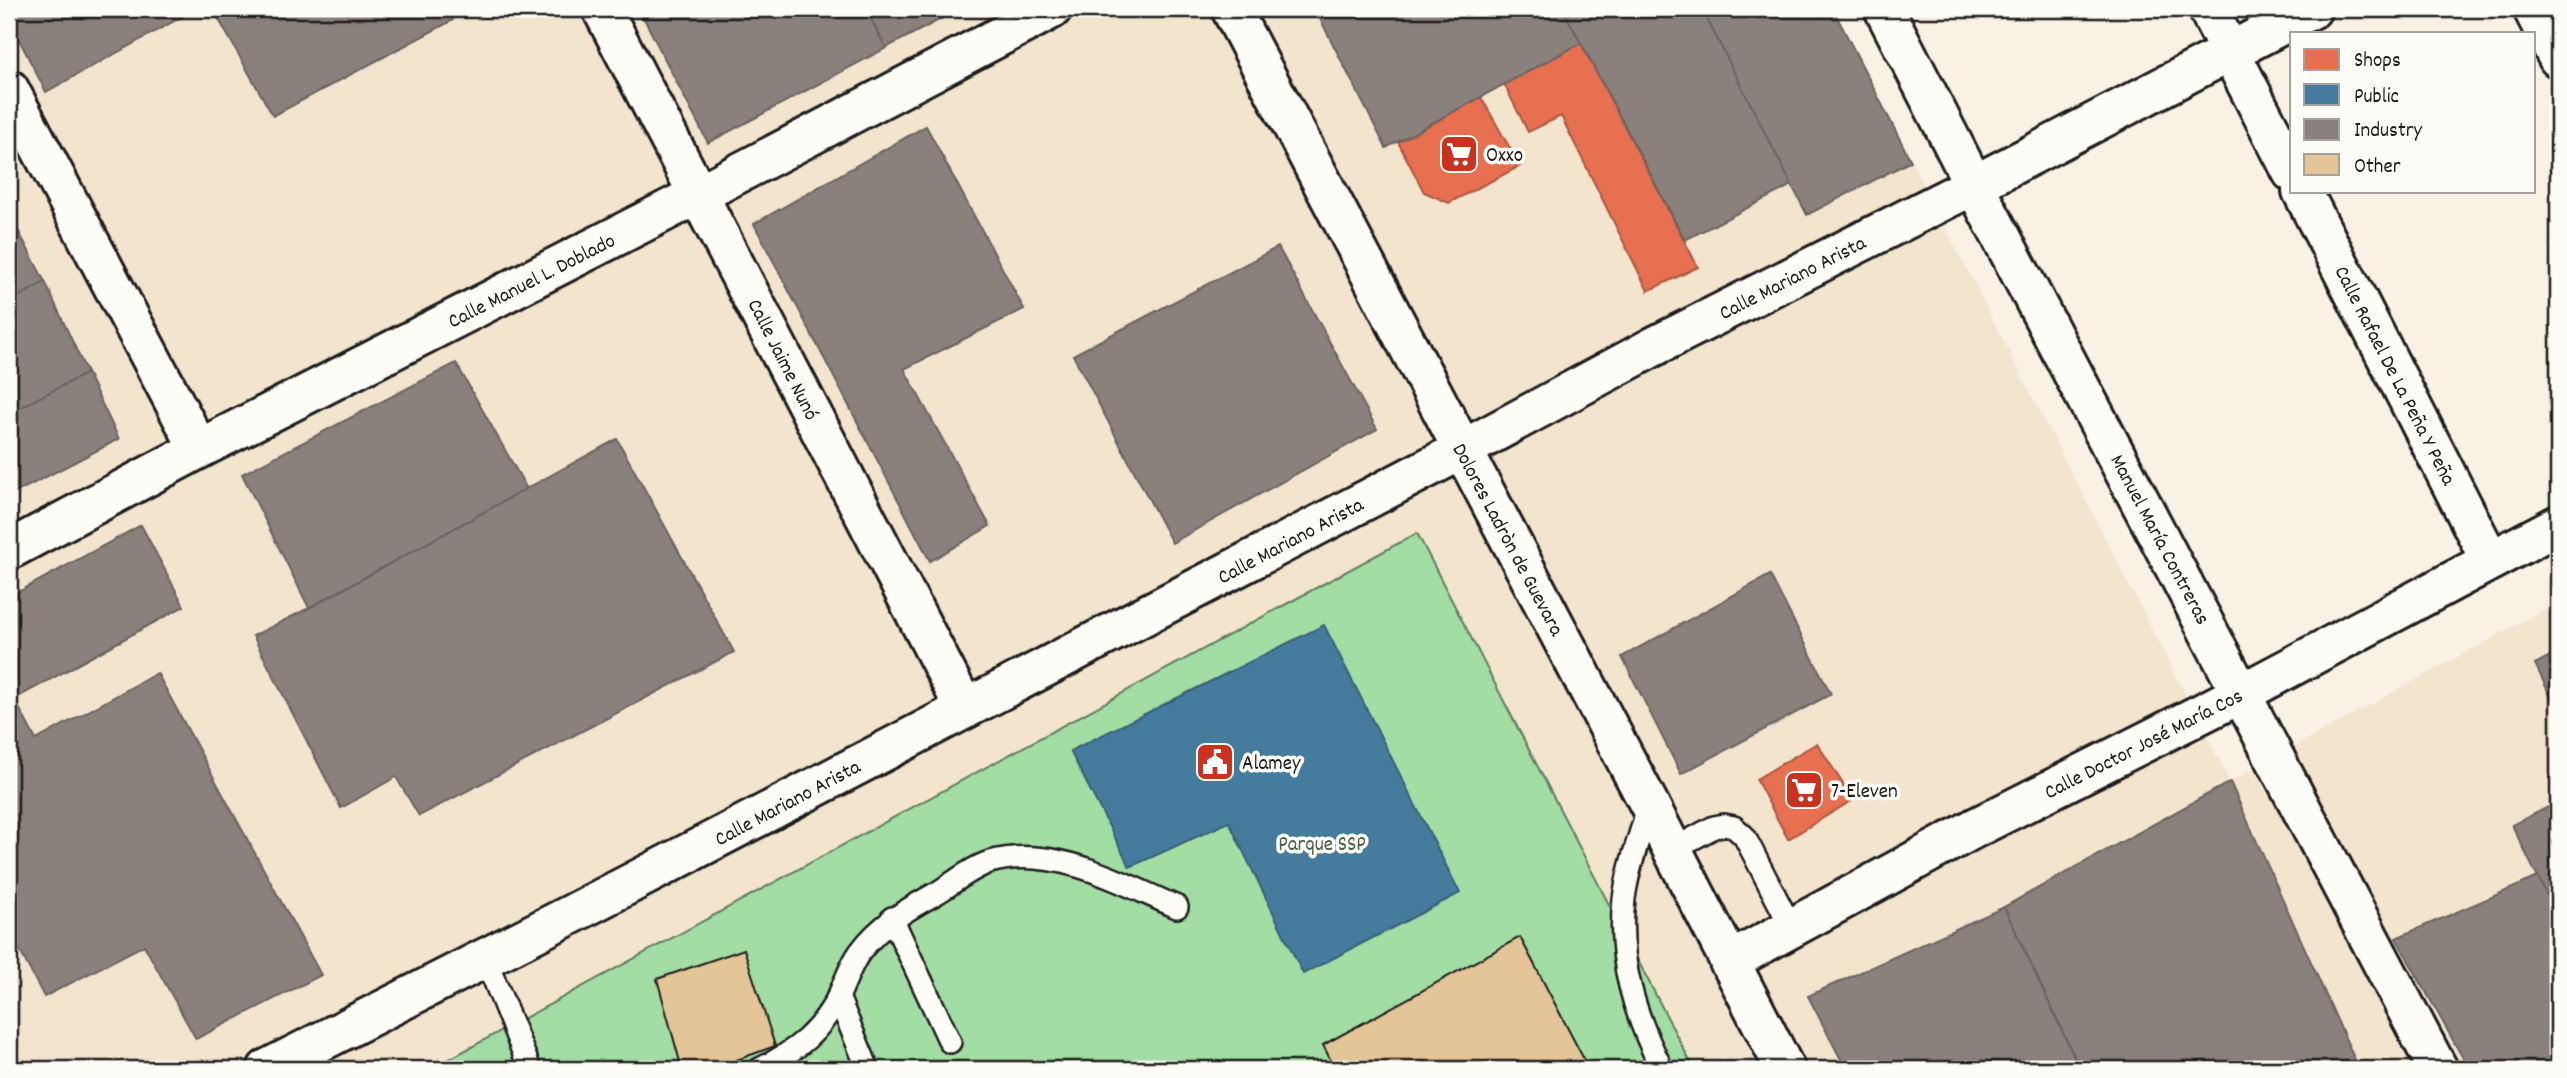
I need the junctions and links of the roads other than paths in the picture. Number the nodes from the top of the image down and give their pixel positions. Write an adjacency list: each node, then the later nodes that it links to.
1 (602, 9): 14 (street, Calle Jaime Nunó)
2 (1052, 9): 14 (street, Calle Manuel L. Doblado)
3 (1231, 9): 16 (street, Dolores Ladròn de Guevara)
4 (1884, 9): 12 (street, Manuel María Contreras)
5 (2208, 9): 8 (street)
6 (2312, 9): 8 (street, Calle Mariano Arista)
7 (2533, 9): 9 (street)
8 (2231, 52): 11 (street); 12 (street, Calle Mariano Arista)
9 (2558, 58)
10 (9, 89): 15 (street)
11 (2290, 168)
12 (1974, 186): 16 (street, Calle Mariano Arista); 20 (street, Manuel María Contreras)
13 (2303, 192): 19 (street, Calle Rafael De La Peña Y Peña)
14 (699, 194): 15 (street, Calle Manuel L. Doblado); 21 (street, Calle Jaime Nunó)
15 (199, 449): 18 (street, Calle Manuel L. Doblado)
16 (1462, 450): 21 (street, Calle Mariano Arista); 22 (street, Dolores Ladròn de Guevara)
17 (2558, 525): 19 (street, Calle Doctor José María Cos)
18 (9, 551)
19 (2490, 560): 20 (street, Calle Doctor José María Cos)
20 (2242, 693): 26 (street, Calle Doctor José María Cos); 37 (street, Manuel María Contreras)
21 (965, 709): 27 (street, Calle Mariano Arista)
22 (1649, 804): 23 (street, Dolores Ladròn de Guevara); 35 (lane)
23 (1672, 850): 26 (lane); 28 (street, Dolores Ladròn de Guevara)
24 (1177, 907): 25 (lane)
25 (892, 918): 29 (lane); 30 (lane)
26 (1791, 928): 28 (street, Calle Doctor José María Cos)
27 (485, 957): 31 (street, Calle Mariano Arista); 32 (lane)
28 (1728, 962): 36 (street, Dolores Ladròn de Guevara)
29 (838, 997): 33 (lane); 34 (lane)
30 (950, 1042)
31 (267, 1069)
32 (530, 1069)
33 (760, 1069)
34 (868, 1069)
35 (1662, 1069)
36 (1785, 1069)
37 (2438, 1069)

